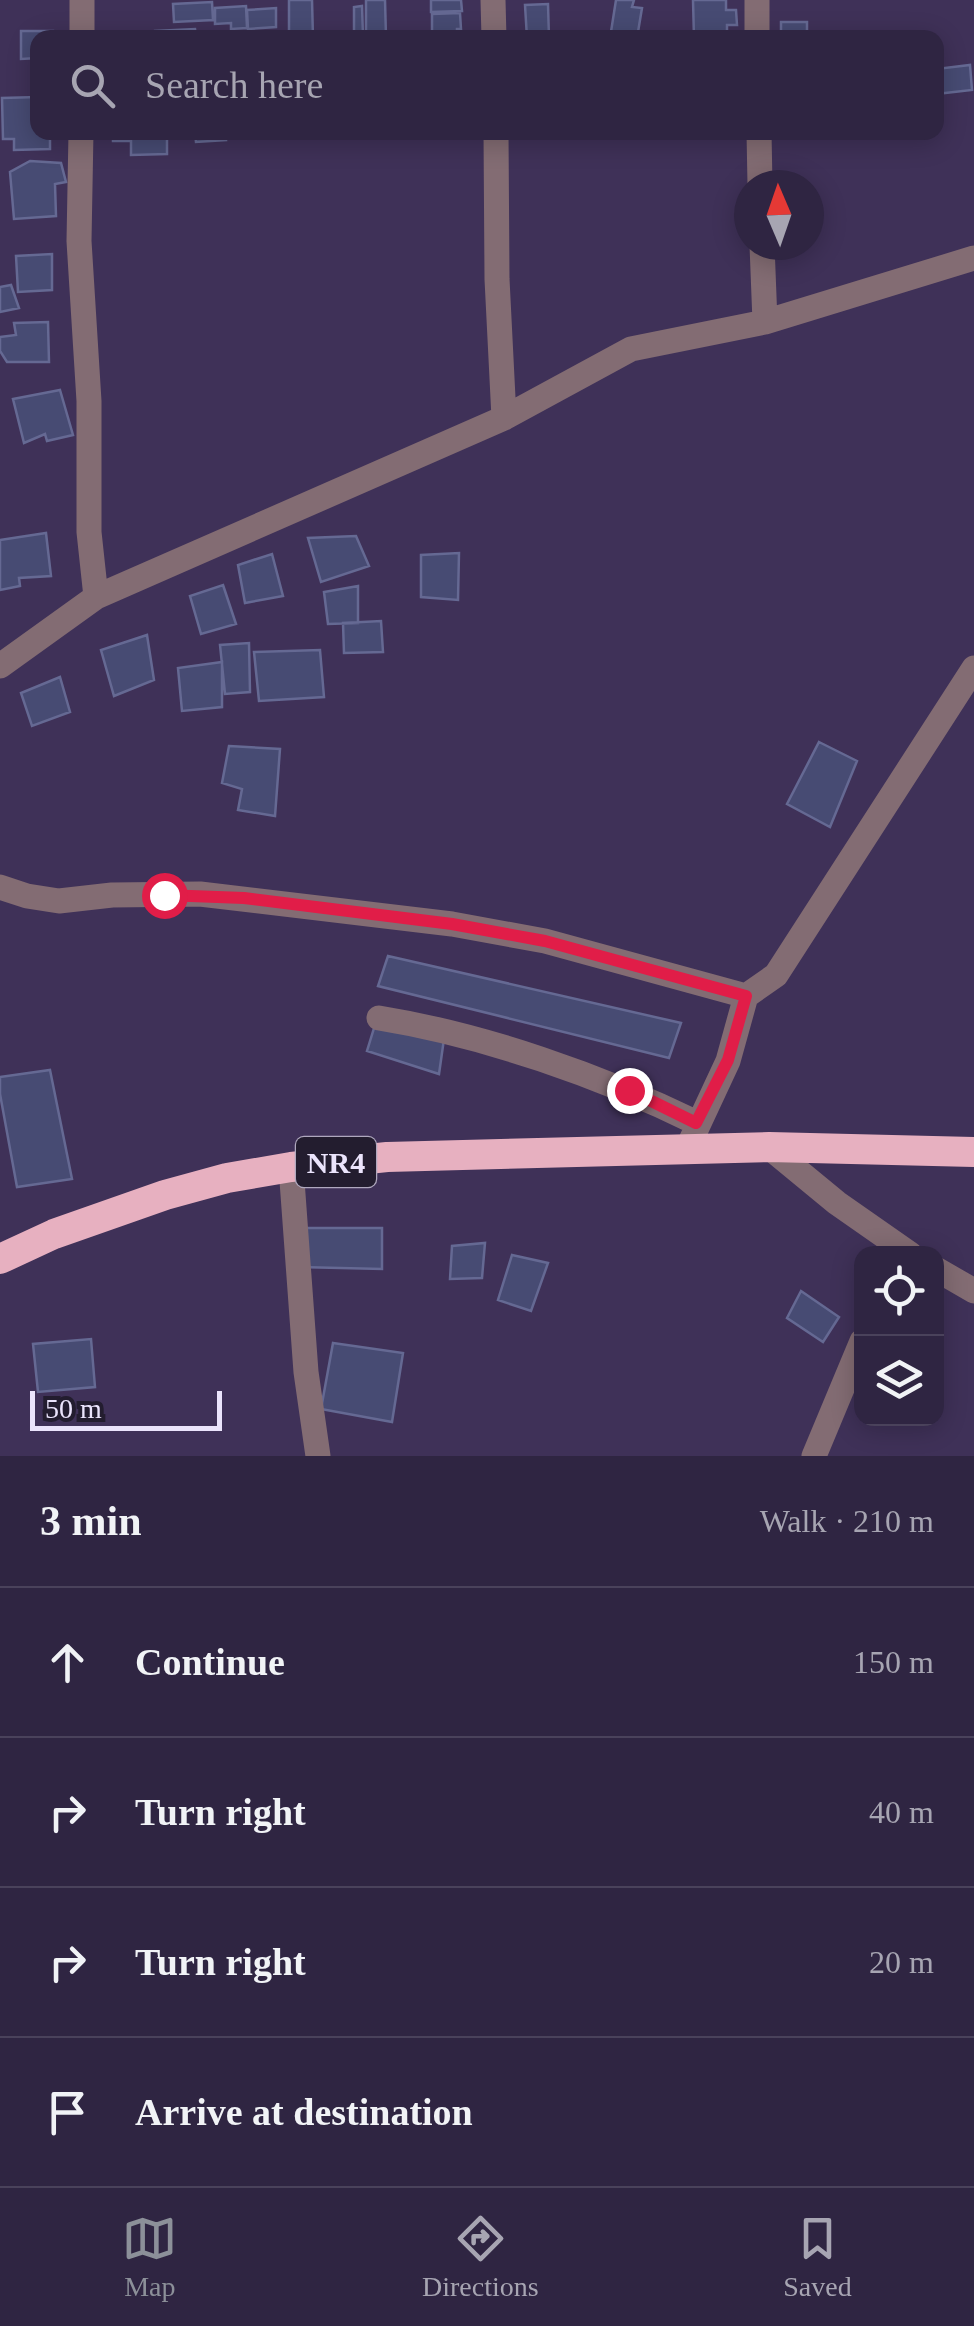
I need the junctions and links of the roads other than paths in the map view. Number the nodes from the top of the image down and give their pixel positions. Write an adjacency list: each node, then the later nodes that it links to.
1 (82, 0): 4 (street)
2 (493, 0): 5 (street)
3 (756, 0): 6 (street)
4 (82, 30)
5 (494, 30)
6 (757, 30)
7 (81, 140): 15 (street)
8 (496, 140): 14 (street)
9 (759, 140): 10 (street)
10 (760, 170)
11 (974, 258): 13 (street)
12 (763, 260): 13 (street)
13 (765, 322): 14 (street)
14 (504, 418): 15 (street)
15 (96, 597): 16 (street)
16 (0, 666)
17 (971, 679): 19 (street)
18 (0, 887): 19 (street)
19 (746, 996): 21 (street)
20 (379, 1018): 21 (street)
21 (692, 1136): 22 (highway, NR4); 24 (highway, NR4)
22 (769, 1147): 23 (highway, NR4); 25 (street)
23 (974, 1152)
24 (291, 1167): 26 (highway, NR4); 30 (street)
25 (895, 1246)
26 (0, 1259)
27 (944, 1274): 28 (street)
28 (974, 1291)
29 (854, 1360): 31 (street)
30 (318, 1456)
31 (814, 1456)

